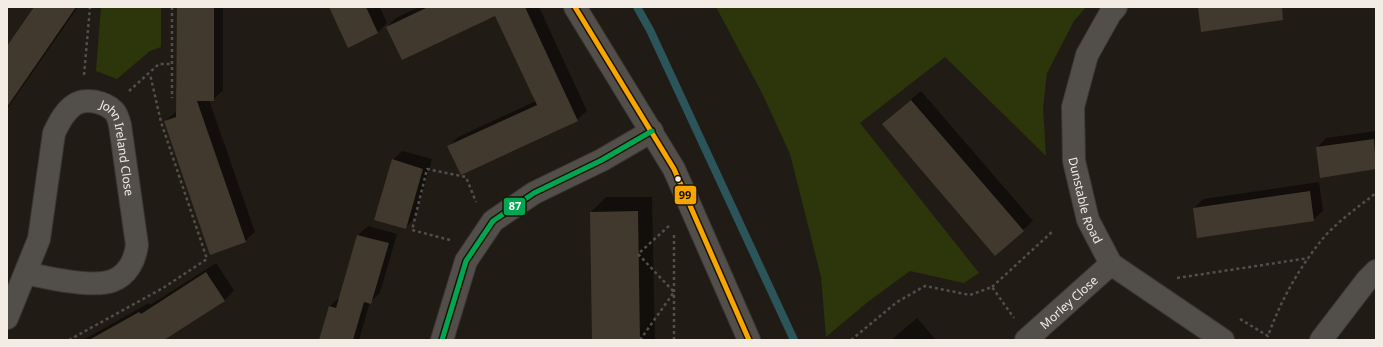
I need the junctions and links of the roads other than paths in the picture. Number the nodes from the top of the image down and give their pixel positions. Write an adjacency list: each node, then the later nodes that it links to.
1 (575, 7): 3 (street)
2 (1116, 7): 4 (street, Dunstable Road)
3 (652, 131): 9 (street); 10 (street)
4 (1111, 264): 8 (street, Morley Close); 11 (street, Dunstable Road)
5 (1376, 271): 12 (street)
6 (26, 273): 6 (street, John Ireland Close); 7 (street, John Ireland Close)
7 (7, 318)
8 (1027, 339)
9 (442, 340)
10 (749, 340)
11 (1224, 340)
12 (1321, 340)

